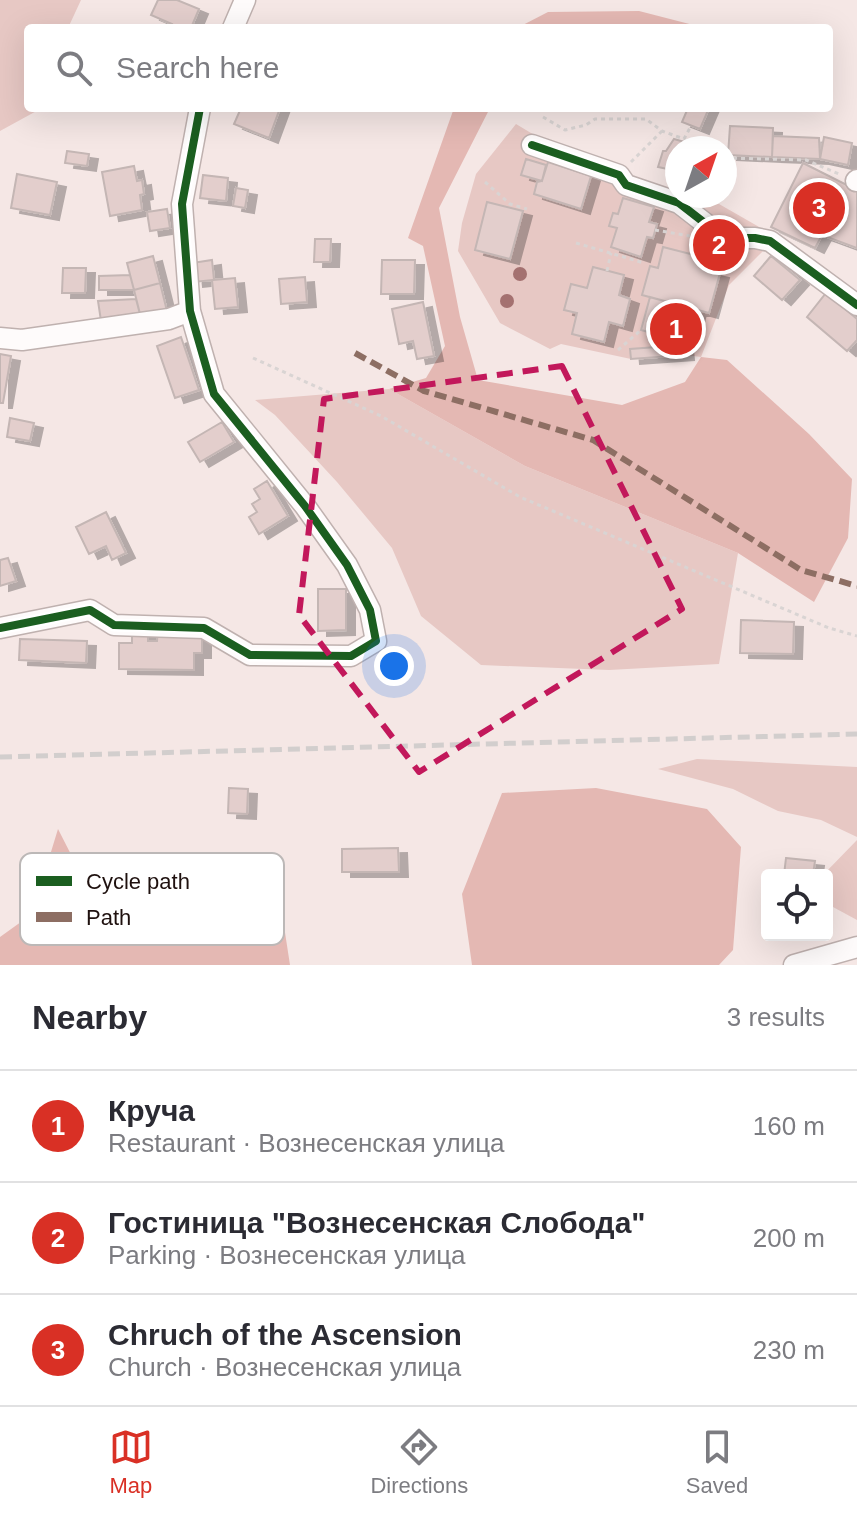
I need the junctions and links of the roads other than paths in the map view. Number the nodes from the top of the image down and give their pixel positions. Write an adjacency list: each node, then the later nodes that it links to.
1 (245, 0): 2 (street)
2 (235, 24)
3 (199, 112): 6 (street)
4 (532, 145): 5 (street)
5 (854, 295)
6 (190, 311): 7 (street); 8 (street)
7 (0, 338)
8 (0, 628)
9 (857, 947): 10 (street)
10 (794, 965)

